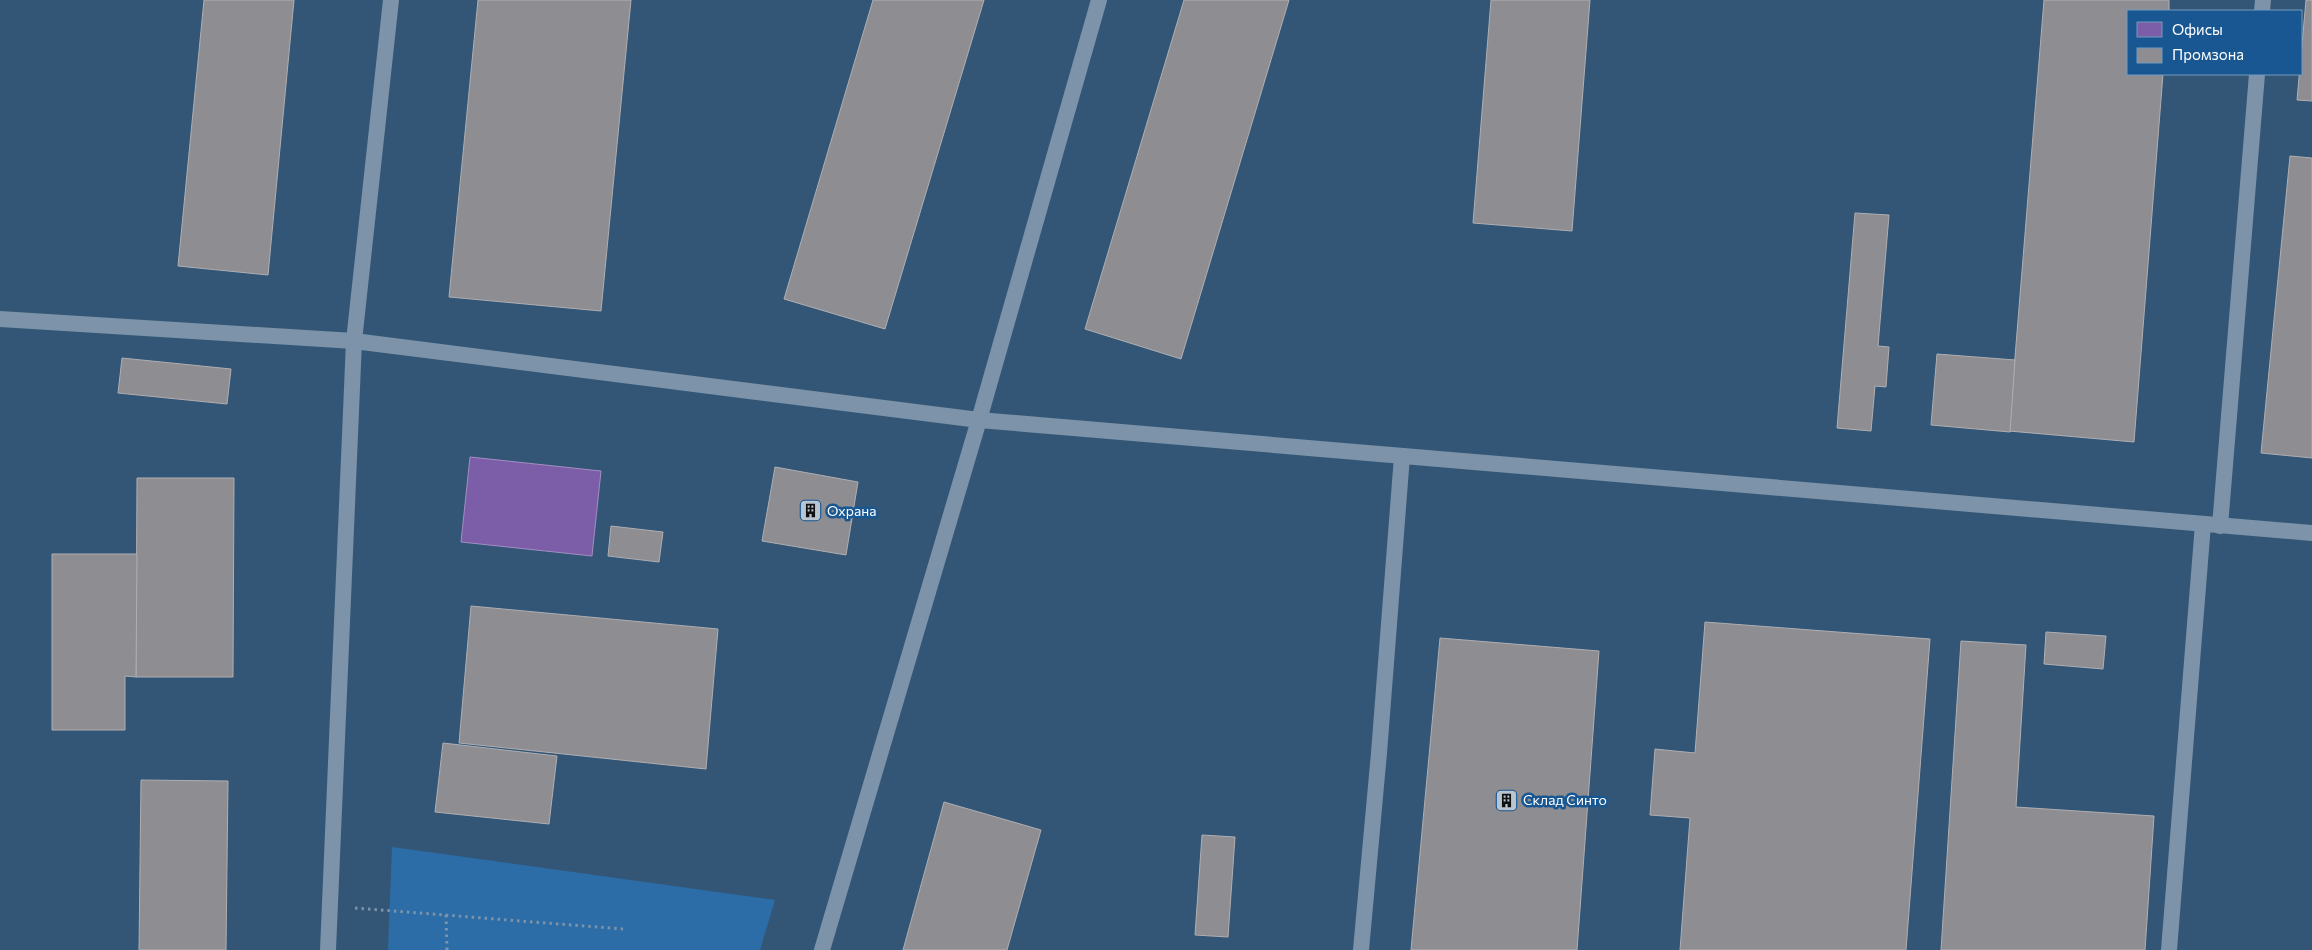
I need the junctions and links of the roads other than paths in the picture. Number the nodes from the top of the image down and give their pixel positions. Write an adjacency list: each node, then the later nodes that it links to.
1 (392, 0): 5 (lane)
2 (1098, 0): 6 (lane)
3 (2257, 75): 9 (lane)
4 (0, 318): 5 (lane)
5 (354, 341): 6 (lane); 11 (lane)
6 (979, 420): 7 (lane); 12 (lane)
7 (1402, 456): 8 (lane); 13 (lane)
8 (2203, 524): 9 (lane); 14 (lane)
9 (2220, 526): 10 (lane)
10 (2312, 534)
11 (328, 950)
12 (822, 950)
13 (1361, 950)
14 (2169, 950)

